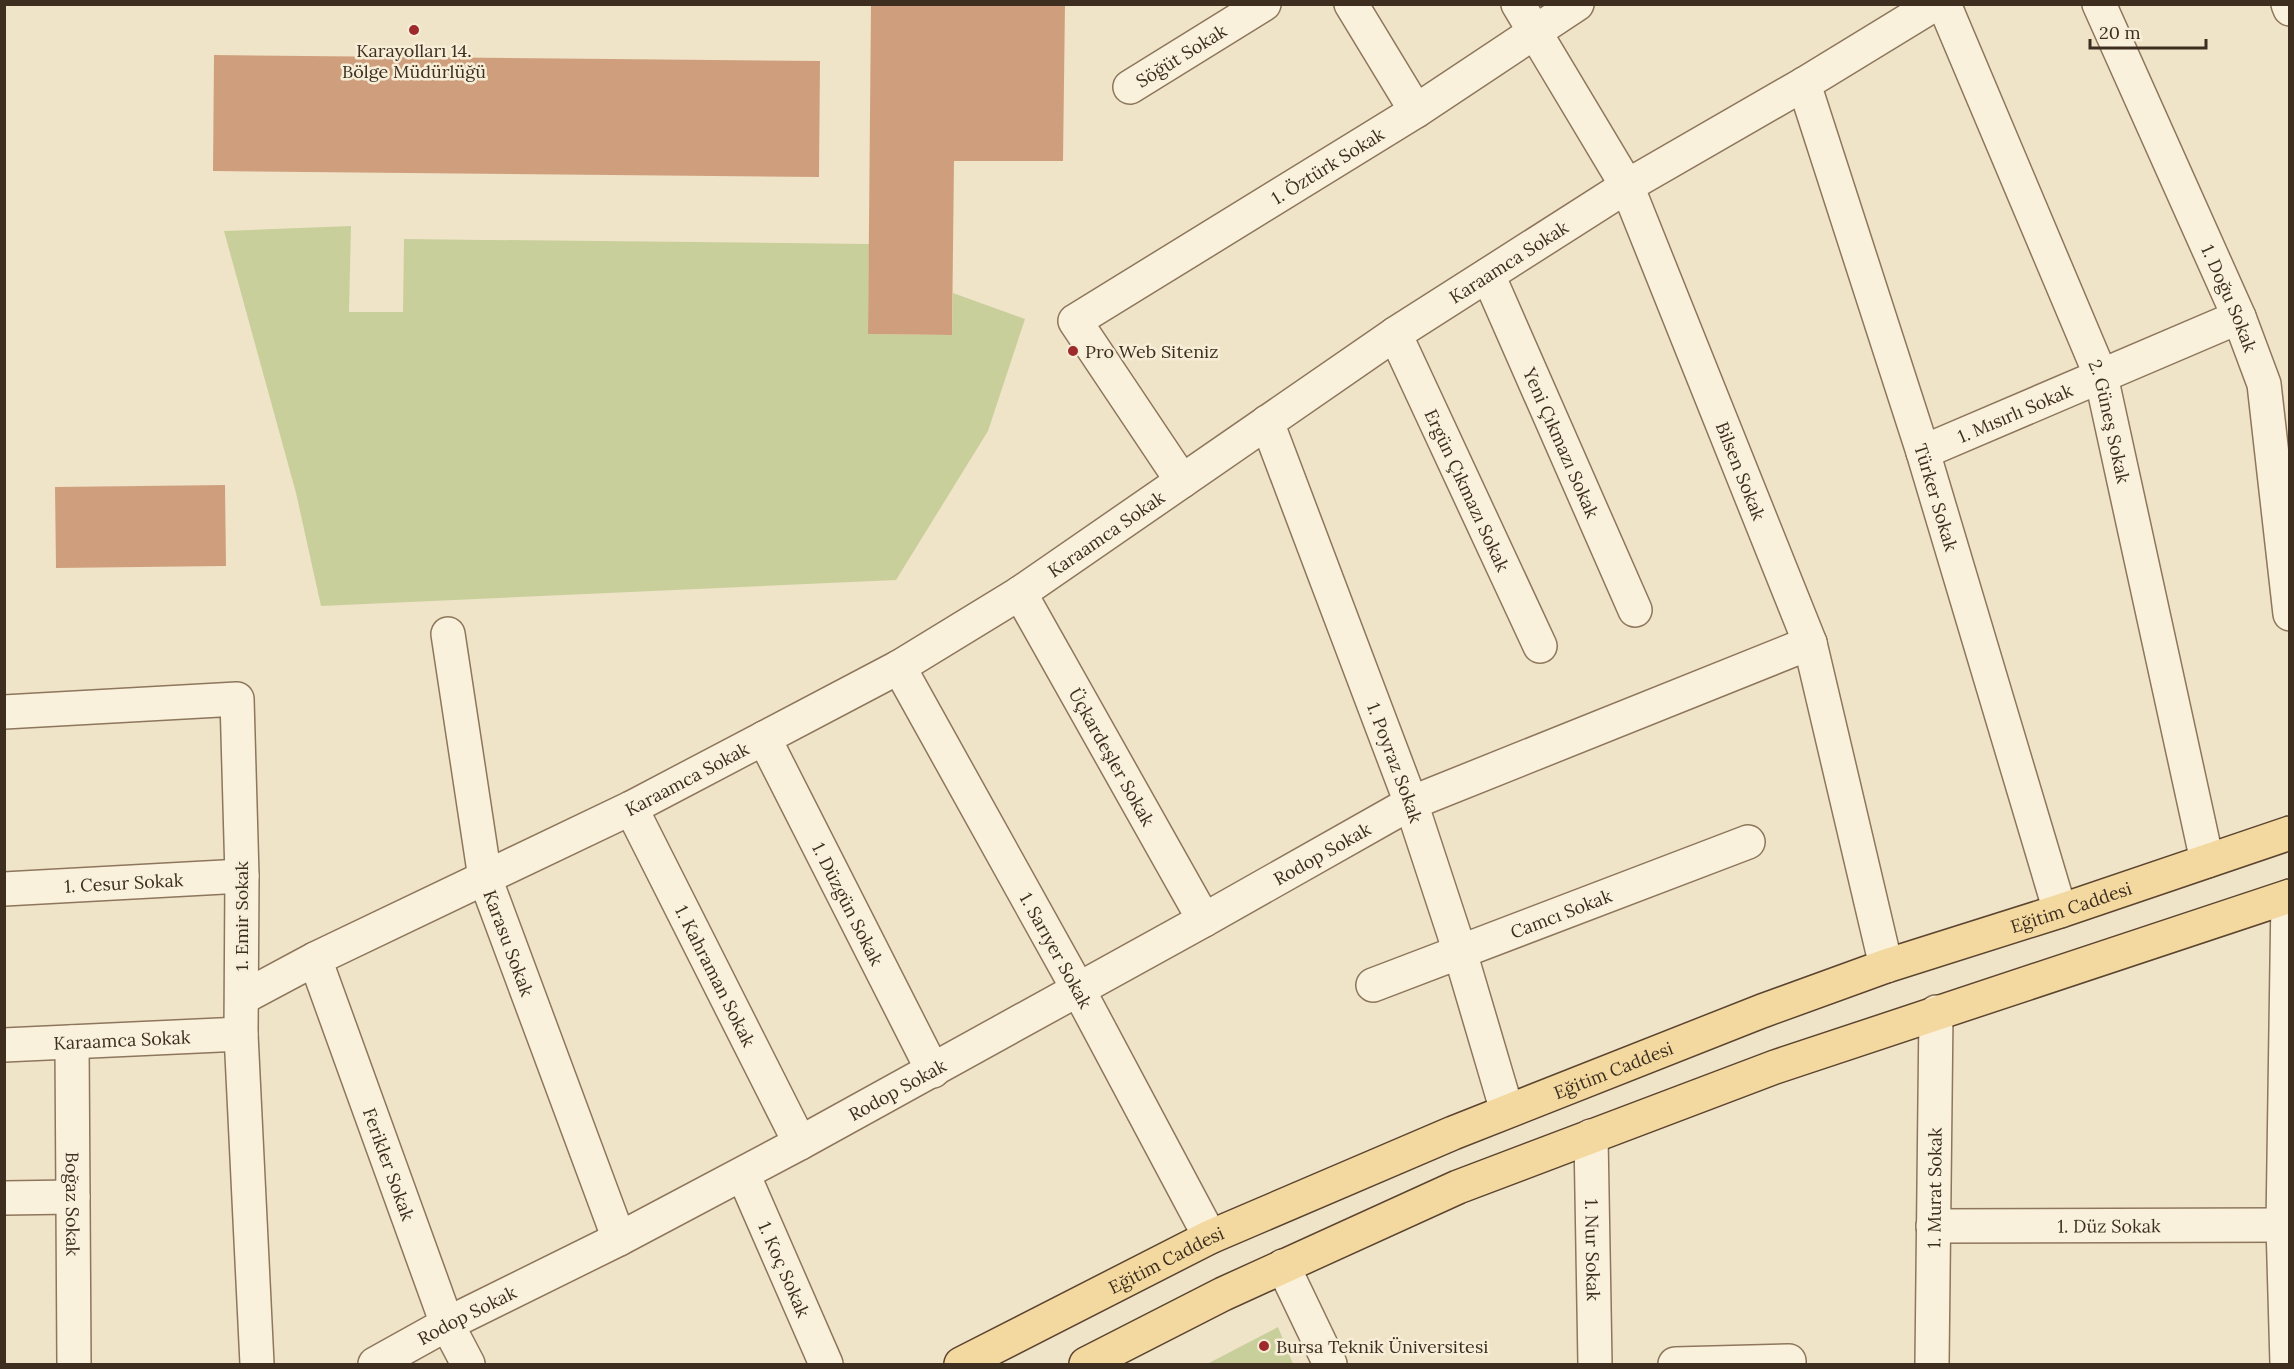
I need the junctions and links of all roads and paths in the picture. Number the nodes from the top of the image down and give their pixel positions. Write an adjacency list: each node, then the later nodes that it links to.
1 (1264, 4): 11 (street, Söğüt Sokak)
2 (1351, 4): 12 (street)
3 (1577, 4): 9 (street, 1. Öztürk Sokak)
4 (1935, 4): 10 (street, Karaamca Sokak)
5 (1944, 4): 17 (street, 2. Güneş Sokak)
6 (2099, 4): 15 (street, 1. Doğu Sokak)
7 (2288, 4): 8 (street)
8 (2289, 9)
9 (1526, 18): 12 (street, 1. Öztürk Sokak); 13 (street, Bilsen Sokak)
10 (1804, 84): 13 (street, Karaamca Sokak); 19 (street, Türker Sokak)
11 (1130, 87)
12 (1416, 111): 20 (street, 1. Öztürk Sokak)
13 (1627, 186): 14 (street, Karaamca Sokak); 25 (street, Bilsen Sokak)
14 (1488, 275): 16 (street, Karaamca Sokak); 22 (street, Yeni Çıkmazı Sokak)
15 (2239, 317): 17 (street, 1. Mısırlı Sokak); 23 (street, 1. Doğu Sokak)
16 (1395, 333): 18 (street, Karaamca Sokak); 26 (street, Ergün Çıkmazı Sokak)
17 (2101, 376): 19 (street, 1. Mısırlı Sokak); 34 (street, 2. Güneş Sokak)
18 (1267, 422): 20 (street, Karaamca Sokak); 30 (street, 1. Poyraz Sokak)
19 (1923, 452): 39 (street, Türker Sokak)
20 (1182, 481): 21 (street, Karaamca Sokak)
21 (1020, 593): 27 (street, Karaamca Sokak); 40 (street, Üçkardeşler Sokak)
22 (1635, 610)
23 (2289, 614)
24 (448, 634): 36 (street, Karasu Sokak)
25 (1810, 643): 30 (street, Rodop Sokak); 43 (street, Bilsen Sokak)
26 (1540, 646)
27 (898, 667): 29 (street, Karaamca Sokak); 45 (street, 1. Sarıyer Sokak)
28 (4, 712): 35 (street, 1. Emir Sokak)
29 (764, 738): 31 (street, Karaamca Sokak); 51 (street, 1. Düzgün Sokak)
30 (1411, 802): 40 (street, Rodop Sokak); 41 (street, 1. Poyraz Sokak)
31 (631, 808): 36 (street, Karaamca Sokak); 54 (street, 1. Kahraman Sokak)
32 (2289, 833): 34 (main road, Eğitim Caddesi)
33 (1748, 842): 41 (street, Camcı Sokak)
34 (2207, 861): 39 (main road, Eğitim Caddesi)
35 (242, 876): 37 (street, 1. Cesur Sokak); 46 (street, 1. Emir Sokak)
36 (485, 878): 42 (street, Karaamca Sokak); 62 (street, Karasu Sokak)
37 (4, 889)
38 (2289, 897): 47 (main road); 55 (street)
39 (2060, 911): 43 (main road, Eğitim Caddesi)
40 (1204, 920): 45 (street, Rodop Sokak)
41 (1460, 952): 44 (street, Camcı Sokak); 52 (street, 1. Poyraz Sokak)
42 (315, 959): 46 (street, Karaamca Sokak); 64 (street, Ferikler Sokak)
43 (1886, 966): 52 (main road, Eğitim Caddesi)
44 (1373, 986)
45 (1078, 989): 51 (street, Rodop Sokak); 61 (street, 1. Sarıyer Sokak)
46 (242, 998): 48 (street, 1. Emir Sokak)
47 (1936, 1012): 53 (main road); 60 (street, 1. Murat Sokak)
48 (241, 1034): 49 (street, Karaamca Sokak); 66 (street, 1. Emir Sokak)
49 (72, 1042): 50 (street, Karaamca Sokak); 57 (street, Boğaz Sokak)
50 (4, 1045)
51 (933, 1071): 54 (street, Rodop Sokak)
52 (1508, 1111): 61 (main road, Eğitim Caddesi)
53 (1591, 1136): 63 (main road); 73 (street, 1. Nur Sokak)
54 (800, 1143): 56 (street, Rodop Sokak)
55 (2287, 1170): 59 (street)
56 (743, 1174): 62 (street, Rodop Sokak); 69 (street, 1. Koç Sokak)
57 (73, 1197): 58 (street); 65 (street, Boğaz Sokak)
58 (4, 1198)
59 (2283, 1225): 60 (street, 1. Düz Sokak); 77 (street)
60 (1933, 1226): 76 (street, 1. Murat Sokak)
61 (1210, 1236): 70 (main road, Eğitim Caddesi)
62 (620, 1239): 64 (street, Rodop Sokak)
63 (1283, 1266): 71 (main road); 72 (street)
64 (447, 1324): 67 (street, Rodop Sokak); 68 (street, Ferikler Sokak)
65 (74, 1365)
66 (257, 1365)
67 (375, 1365)
68 (468, 1365)
69 (826, 1365)
70 (961, 1365)
71 (1086, 1365)
72 (1330, 1365)
73 (1595, 1365)
74 (1676, 1365): 75 (street)
75 (1790, 1365)
76 (1932, 1365)
77 (2287, 1365)

